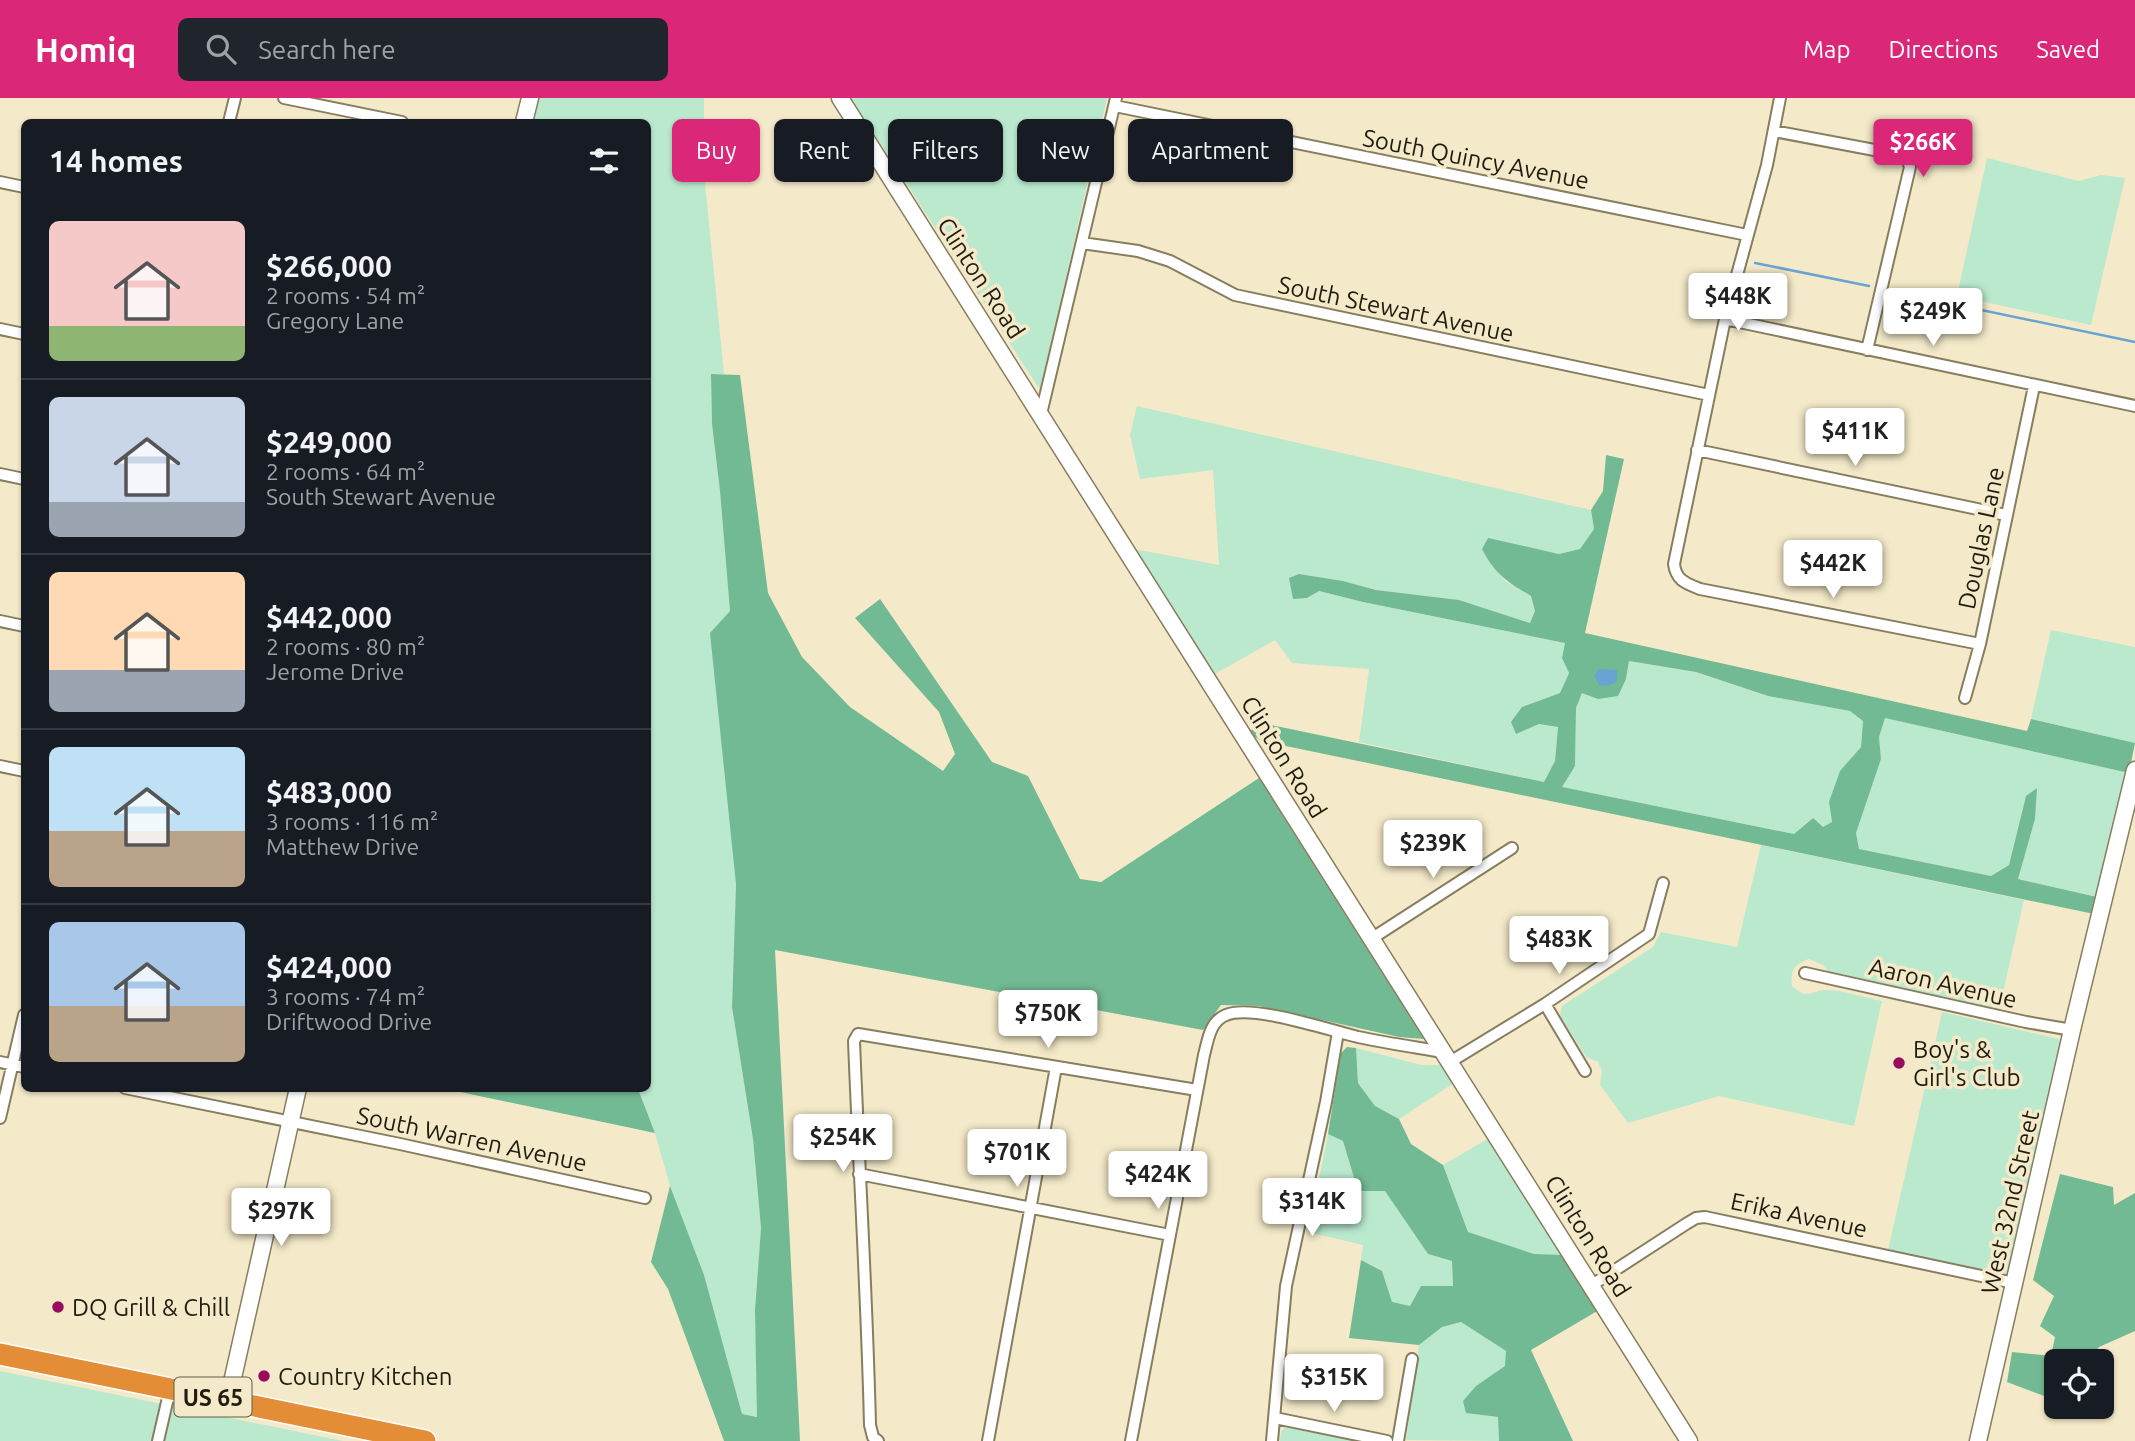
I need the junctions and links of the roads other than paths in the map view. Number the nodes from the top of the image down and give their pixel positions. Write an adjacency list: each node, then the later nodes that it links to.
1 (235, 98): 7 (street)
2 (284, 98): 8 (street)
3 (530, 98): 9 (street)
4 (840, 98): 22 (street, Clinton Road)
5 (1780, 98): 10 (street)
6 (1115, 102): 13 (street, South Quincy Avenue); 14 (street)
7 (230, 119)
8 (387, 119)
9 (525, 119)
10 (1774, 131): 13 (street); 18 (street)
11 (0, 182): 12 (street)
12 (21, 186)
13 (1747, 235): 15 (street)
14 (1082, 243): 20 (street, South Stewart Avenue); 22 (street)
15 (1725, 319): 18 (street); 20 (street)
16 (0, 329): 17 (street)
17 (21, 333)
18 (1867, 350): 19 (street)
19 (2034, 386): 21 (street); 26 (street, Douglas Lane)
20 (1709, 396): 23 (street)
21 (2135, 406)
22 (1041, 414): 36 (street, Clinton Road)
23 (1697, 450): 26 (street); 29 (street)
24 (0, 474): 25 (street)
25 (21, 478)
26 (2006, 515): 29 (street, Douglas Lane)
27 (0, 621): 28 (street)
28 (21, 625)
29 (1980, 644): 30 (street, Douglas Lane)
30 (1965, 698)
31 (0, 766): 32 (street)
32 (21, 770)
33 (2135, 770): 39 (street, West 32nd Street)
34 (1512, 848): 36 (street)
35 (1662, 883): 38 (street)
36 (1371, 939): 42 (street, Clinton Road)
37 (1805, 973): 39 (street, Aaron Avenue)
38 (1545, 1004): 42 (street); 46 (street)
39 (2072, 1030): 56 (street, West 32nd Street)
40 (1338, 1032): 42 (street); 47 (street); 62 (street)
41 (21, 1046): 44 (street)
42 (1446, 1057): 57 (street, Clinton Road)
43 (0, 1062): 44 (street)
44 (19, 1066): 50 (street)
45 (1056, 1067): 47 (street); 52 (street); 54 (street)
46 (1585, 1071)
47 (1198, 1090): 55 (street)
48 (144, 1092): 51 (street, South Warren Avenue)
49 (297, 1092): 51 (street)
50 (0, 1118)
51 (290, 1123): 53 (street, South Warren Avenue); 61 (street)
52 (859, 1174): 54 (street); 65 (street)
53 (645, 1198)
54 (1030, 1208): 55 (street); 66 (street)
55 (1170, 1235): 67 (street)
56 (2014, 1283): 57 (street, Erika Avenue); 72 (street, West 32nd Street)
57 (1592, 1285): 71 (street, Clinton Road)
58 (0, 1354): 60 (highway, US 65)
59 (1412, 1359): 70 (street)
60 (170, 1389): 61 (highway, US 65); 63 (street)
61 (228, 1400): 64 (highway, US 65)
62 (1275, 1418): 68 (street); 69 (street)
63 (158, 1441)
64 (425, 1441)
65 (878, 1441)
66 (988, 1441)
67 (1131, 1441)
68 (1272, 1441)
69 (1387, 1441)
70 (1398, 1441)
71 (1689, 1441)
72 (1978, 1441)

